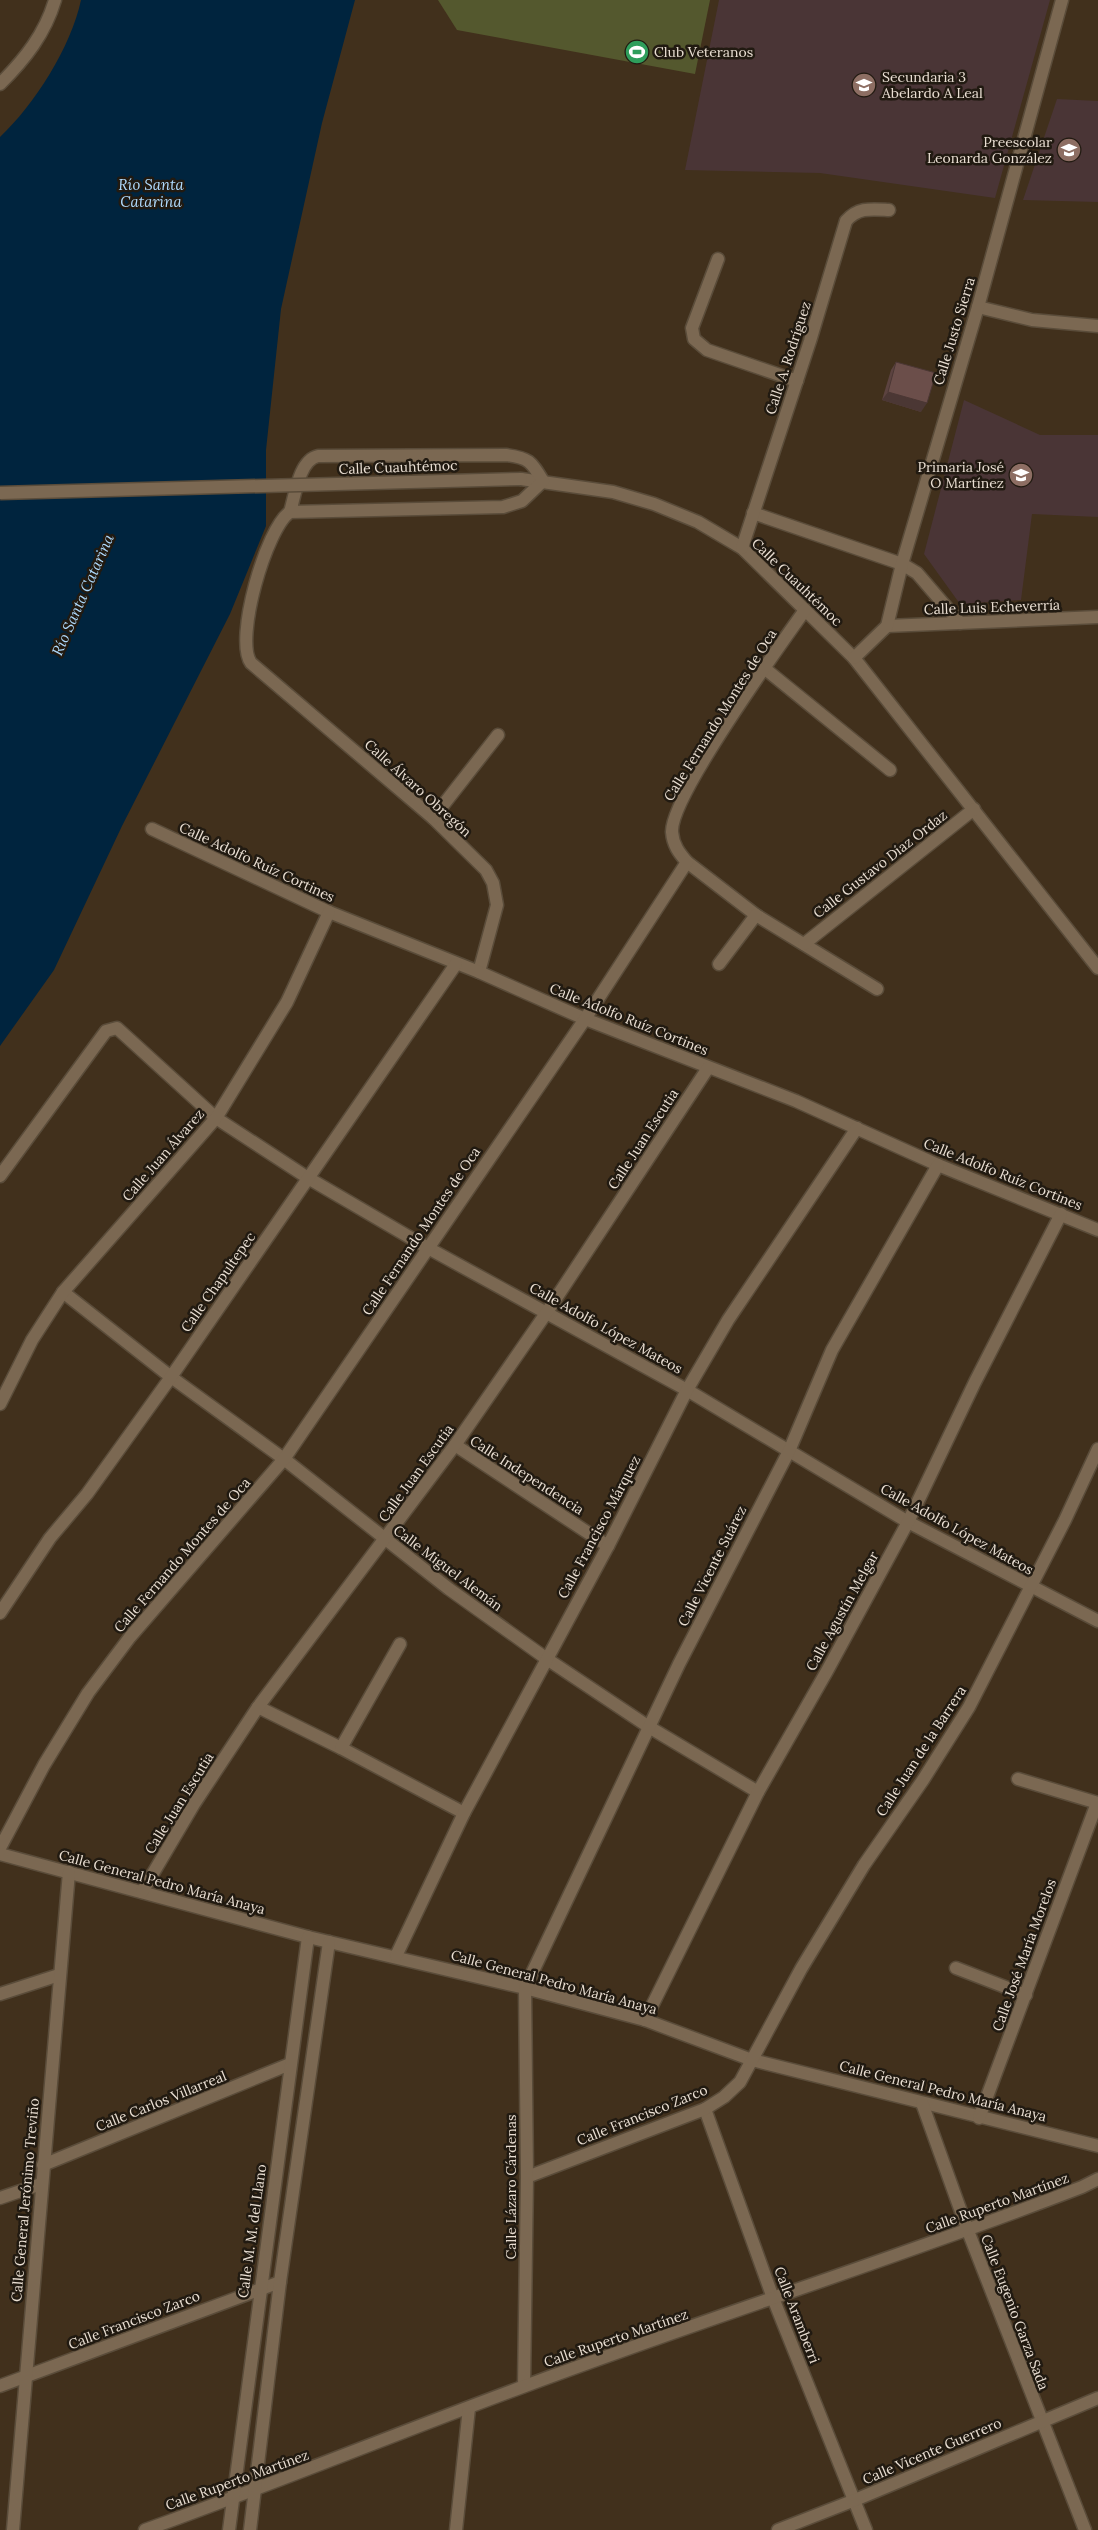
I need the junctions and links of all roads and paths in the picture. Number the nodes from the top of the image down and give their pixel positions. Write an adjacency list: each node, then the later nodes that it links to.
1 (56, 0): 3 (street)
2 (1062, 0): 6 (street, Calle Justo Sierra)
3 (0, 84)
4 (888, 210): 8 (street, Calle A. Rodríguez)
5 (718, 259): 8 (street)
6 (978, 307): 7 (street); 14 (street, Calle Justo Sierra)
7 (1098, 326)
8 (797, 381): 12 (street, Calle A. Rodríguez)
9 (543, 480): 10 (street, Calle Cuauhtémoc, bridge); 11 (street); 11 (street); 13 (street, Calle Cuauhtémoc)
10 (0, 493)
11 (290, 512): 24 (street, Calle Álvaro Obregón)
12 (753, 513): 13 (street, Calle A. Rodríguez); 14 (street)
13 (742, 548): 15 (street, Calle Cuauhtémoc)
14 (902, 564): 17 (street); 18 (street, Calle Justo Sierra)
15 (805, 610): 19 (street, Calle Cuauhtémoc); 20 (street, Calle Fernando Montes de Oca)
16 (1098, 617): 17 (street, Calle Luis Echeverría)
17 (960, 623): 18 (street, Calle Luis Echeverría)
18 (887, 626): 19 (street)
19 (854, 658): 23 (street, Calle Cuauhtémoc)
20 (764, 668): 22 (street); 26 (street, Calle Fernando Montes de Oca)
21 (498, 735): 24 (street)
22 (890, 770)
23 (974, 809): 29 (street, Calle Gustavo Díaz Ordaz); 32 (street, Calle Cuauhtémoc)
24 (433, 818): 33 (street, Calle Álvaro Obregón)
25 (152, 829): 27 (street, Calle Adolfo Ruíz Cortines)
26 (687, 862): 28 (street); 35 (street, Calle Fernando Montes de Oca)
27 (329, 912): 30 (street, Calle Adolfo Ruíz Cortines); 37 (street, Calle Juan Álvarez)
28 (756, 915): 29 (street); 31 (street)
29 (804, 944): 34 (street)
30 (456, 964): 33 (street, Calle Adolfo Ruíz Cortines); 41 (street, Calle Chapultepec)
31 (719, 964)
32 (1098, 968)
33 (479, 972): 35 (street, Calle Adolfo Ruíz Cortines)
34 (877, 989)
35 (585, 1019): 36 (street, Calle Adolfo Ruíz Cortines); 44 (street, Calle Fernando Montes de Oca)
36 (708, 1068): 38 (street, Calle Adolfo Ruíz Cortines); 46 (street, Calle Juan Escutia)
37 (216, 1118): 40 (street, Calle Adolfo López Mateos); 41 (street, Calle Adolfo López Mateos); 45 (street, Calle Juan Álvarez)
38 (857, 1128): 39 (street, Calle Adolfo Ruíz Cortines); 48 (street, Calle Francisco Márquez)
39 (938, 1165): 42 (street, Calle Adolfo Ruíz Cortines); 52 (street, Calle Vicente Suárez)
40 (0, 1176)
41 (308, 1178): 44 (street, Calle Adolfo López Mateos); 47 (street, Calle Chapultepec)
42 (1061, 1214): 43 (street, Calle Adolfo Ruíz Cortines); 54 (street, Calle Agustín Melgar)
43 (1098, 1230)
44 (428, 1248): 46 (street, Calle Adolfo López Mateos); 53 (street, Calle Fernando Montes de Oca)
45 (63, 1292): 47 (street, Calle Miguel Alemán); 49 (street, Calle Juan Álvarez)
46 (547, 1312): 48 (street, Calle Adolfo López Mateos); 50 (street, Calle Juan Escutia)
47 (171, 1377): 53 (street, Calle Miguel Alemán); 58 (street, Calle Chapultepec)
48 (687, 1390): 52 (street, Calle Adolfo López Mateos); 56 (street, Calle Francisco Márquez)
49 (2, 1397)
50 (455, 1445): 55 (street, Calle Juan Escutia); 56 (street, Calle Independencia)
51 (1098, 1449): 57 (street, Calle Juan de la Barrera)
52 (789, 1451): 54 (street, Calle Adolfo López Mateos); 63 (street, Calle Vicente Suárez)
53 (284, 1459): 55 (street, Calle Miguel Alemán); 69 (street, Calle Fernando Montes de Oca)
54 (908, 1522): 57 (street, Calle Adolfo López Mateos); 66 (street, Calle Agustín Melgar)
55 (385, 1540): 61 (street, Calle Miguel Alemán); 62 (street, Calle Juan Escutia)
56 (608, 1546): 61 (street, Calle Francisco Márquez)
57 (1031, 1586): 59 (street, Calle Adolfo López Mateos); 82 (street, Calle Juan de la Barrera)
58 (0, 1613)
59 (1098, 1621)
60 (400, 1644): 64 (street)
61 (547, 1659): 63 (street, Calle Miguel Alemán); 68 (street, Calle Francisco Márquez)
62 (258, 1707): 64 (street); 72 (street, Calle Juan Escutia)
63 (649, 1726): 66 (street, Calle Miguel Alemán); 78 (street, Calle Vicente Suárez)
64 (341, 1748): 68 (street)
65 (1018, 1779): 67 (street)
66 (758, 1792): 81 (street, Calle Agustín Melgar)
67 (1097, 1803): 80 (street, Calle José María Morelos)
68 (464, 1814): 75 (street, Calle Francisco Márquez)
69 (0, 1848)
70 (0, 1854): 71 (street, Calle General Pedro María Anaya)
71 (69, 1872): 72 (street, Calle General Pedro María Anaya); 77 (street, Calle General Jerónimo Treviño)
72 (142, 1892): 73 (street, Calle General Pedro María Anaya)
73 (308, 1937): 74 (street, Calle General Pedro María Anaya); 83 (street, Calle M. M. del Llano)
74 (329, 1942): 75 (street, Calle General Pedro María Anaya); 94 (street)
75 (396, 1956): 78 (street, Calle General Pedro María Anaya)
76 (956, 1968): 80 (street)
77 (59, 1975): 79 (street); 88 (street, Calle General Jerónimo Treviño)
78 (526, 1988): 81 (street, Calle General Pedro María Anaya); 89 (street, Calle Lázaro Cárdenas)
79 (0, 1994)
80 (1026, 1995): 86 (street, Calle José María Morelos)
81 (645, 2020): 82 (street, Calle General Pedro María Anaya)
82 (752, 2060): 84 (street, Calle General Pedro María Anaya); 85 (street, Calle Francisco Zarco)
83 (290, 2064): 88 (street, Calle Carlos Villarreal); 95 (street, Calle M. M. del Llano)
84 (922, 2103): 86 (street, Calle General Pedro María Anaya); 93 (street, Calle Eugenio Garza Sada)
85 (705, 2109): 89 (street, Calle Francisco Zarco); 96 (street, Calle Aramberri)
86 (979, 2118): 87 (street, Calle General Pedro María Anaya)
87 (1098, 2146)
88 (43, 2165): 91 (street, Calle General Jerónimo Treviño)
89 (527, 2177): 99 (street, Calle Lázaro Cárdenas)
90 (1098, 2179): 93 (street, Calle Ruperto Martínez)
91 (41, 2184): 92 (street); 97 (street, Calle General Jerónimo Treviño)
92 (0, 2198)
93 (968, 2231): 96 (street, Calle Ruperto Martínez); 102 (street, Calle Eugenio Garza Sada)
94 (280, 2282): 95 (street, Calle Francisco Zarco); 103 (street)
95 (260, 2289): 97 (street, Calle Francisco Zarco); 104 (street, Calle M. M. del Llano)
96 (773, 2298): 99 (street, Calle Ruperto Martínez); 105 (street, Calle Aramberri)
97 (26, 2377): 98 (street, Calle Francisco Zarco); 106 (street, Calle General Jerónimo Treviño)
98 (0, 2386)
99 (524, 2386): 101 (street, Calle Ruperto Martínez)
100 (1098, 2398): 102 (street, Calle Vicente Guerrero)
101 (469, 2408): 103 (street, Calle Ruperto Martínez); 110 (street)
102 (1042, 2422): 105 (street, Calle Vicente Guerrero); 113 (street, Calle Eugenio Garza Sada)
103 (255, 2490): 104 (street, Calle Ruperto Martínez); 109 (street)
104 (233, 2499): 107 (street, Calle Ruperto Martínez); 108 (street, Calle M. M. del Llano)
105 (855, 2500): 111 (street, Calle Vicente Guerrero); 112 (street, Calle Aramberri)
106 (13, 2530)
107 (145, 2530)
108 (229, 2530)
109 (250, 2530)
110 (456, 2530)
111 (778, 2530)
112 (866, 2530)
113 (1085, 2530)

